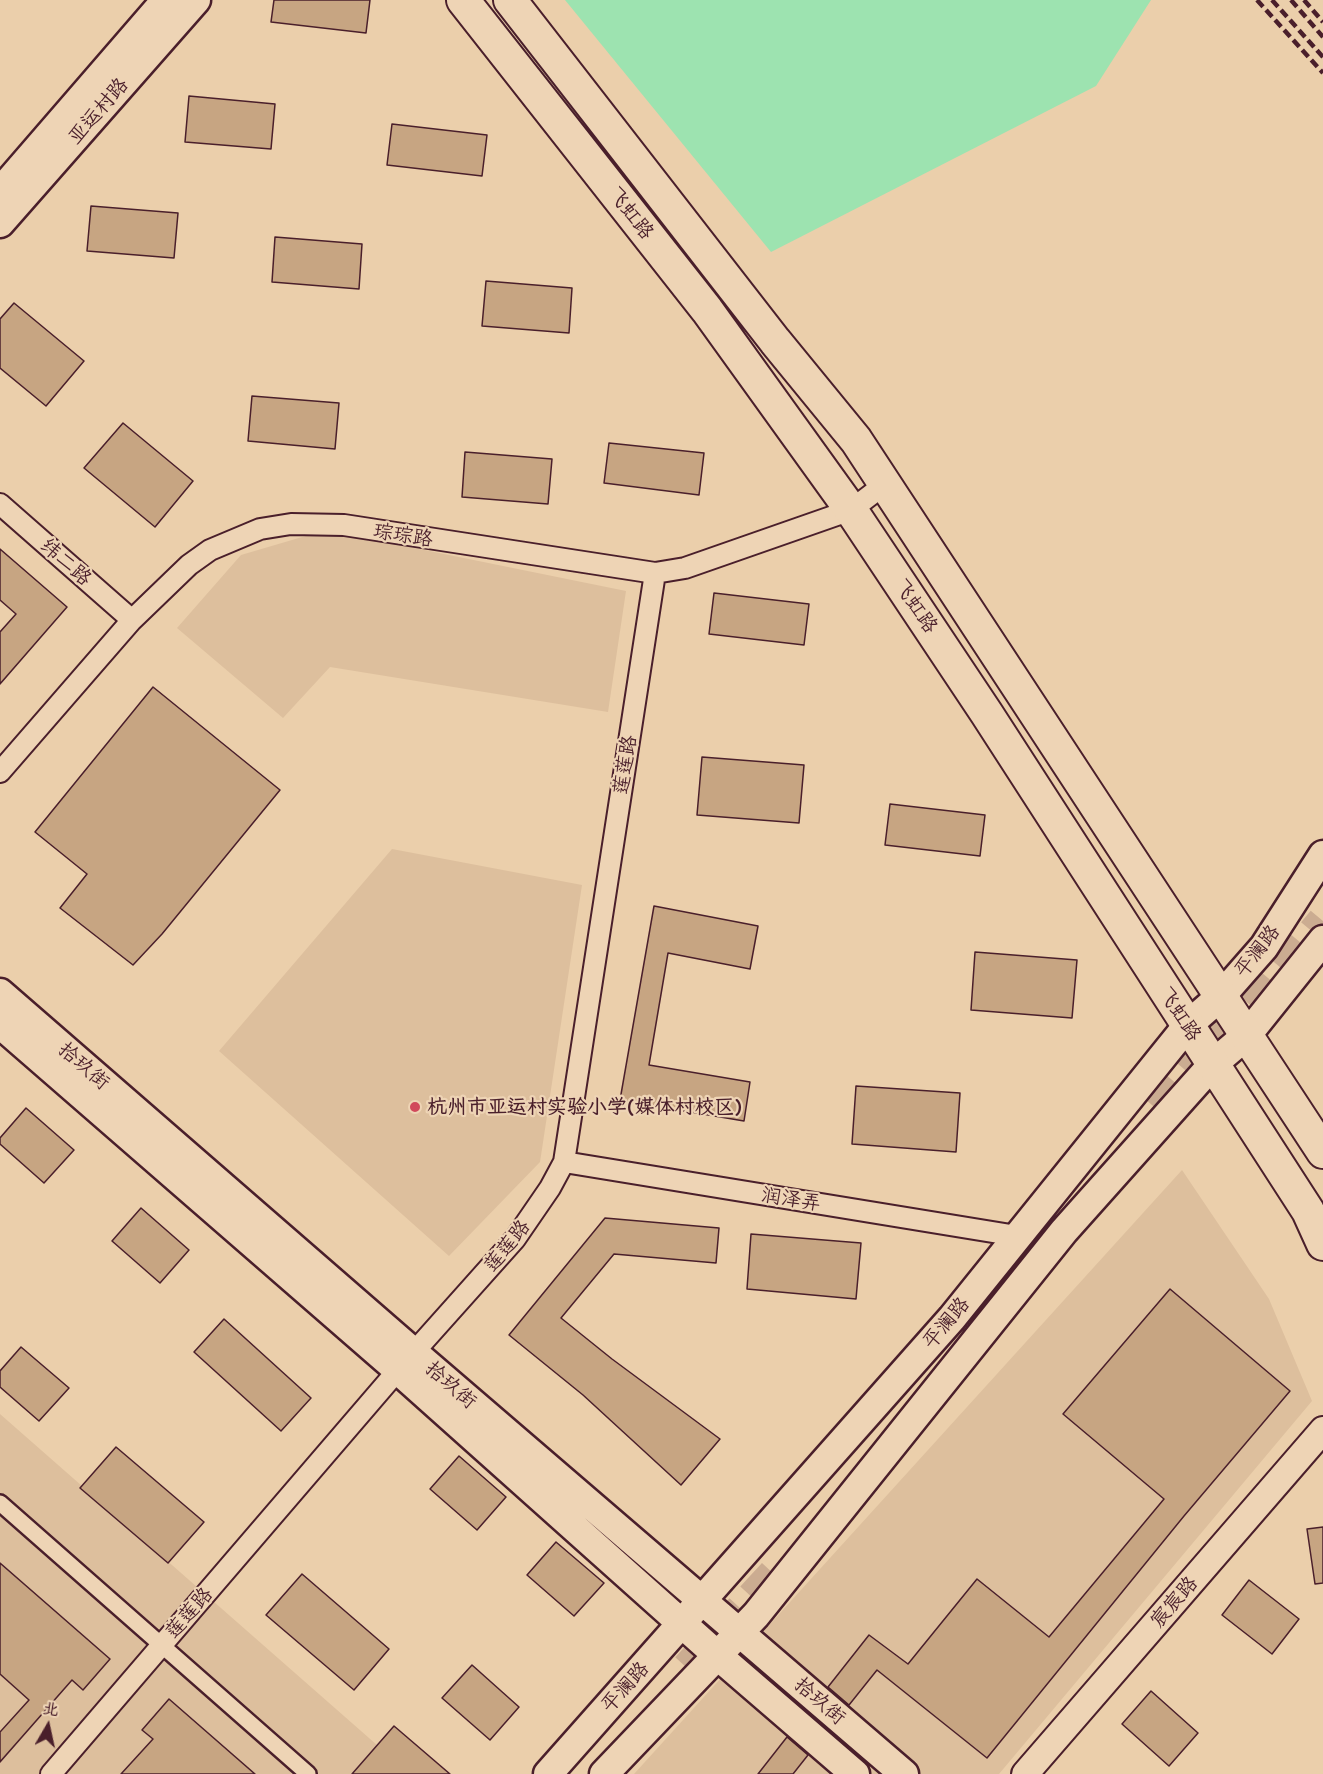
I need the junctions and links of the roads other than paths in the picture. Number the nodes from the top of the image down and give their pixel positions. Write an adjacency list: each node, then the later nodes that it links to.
1 (166, 0): 5 (main road, 亚运村路)
2 (196, 0): 6 (main road, 亚运村路)
3 (463, 0): 9 (main road, 飞虹路)
4 (510, 0): 7 (main road, 飞虹路)
5 (0, 192)
6 (0, 223)
7 (885, 484): 9 (street, 琮琮路); 16 (main road, 飞虹路)
8 (0, 504): 11 (street, 纬二路)
9 (851, 510): 10 (street, 琮琮路); 18 (main road, 飞虹路)
10 (655, 573): 11 (street, 琮琮路); 22 (street, 莲莲路)
11 (132, 620): 12 (street, 琮琮路)
12 (0, 772)
13 (1323, 855): 16 (main road, 平澜路)
14 (1323, 940): 19 (main road, 平澜路)
15 (0, 993): 25 (main road, 拾玖街)
16 (1221, 996): 18 (main road, 平澜路); 19 (main road, 飞虹路)
17 (0, 1024): 25 (main road, 拾玖街)
18 (1188, 1025): 20 (main road, 飞虹路); 23 (main road, 平澜路)
19 (1246, 1035): 20 (main road, 平澜路); 21 (main road, 飞虹路)
20 (1213, 1064): 24 (main road, 飞虹路); 30 (main road, 平澜路)
21 (1323, 1152)
22 (564, 1162): 23 (street, 润泽弄); 25 (street, 莲莲路)
23 (1017, 1236): 28 (main road, 平澜路)
24 (1323, 1244)
25 (405, 1361): 28 (main road, 拾玖街); 29 (main road, 拾玖街); 31 (street, 莲莲路)
26 (1323, 1430): 39 (street, 宸宸路)
27 (0, 1503): 31 (street)
28 (702, 1600): 29 (main road, 平澜路); 30 (main road, 拾玖街)
29 (681, 1623): 32 (main road, 拾玖街); 35 (main road, 平澜路)
30 (740, 1632): 32 (main road, 平澜路); 38 (main road, 拾玖街)
31 (161, 1645): 33 (street, 莲莲路); 34 (street)
32 (717, 1655): 36 (main road, 平澜路); 37 (main road, 拾玖街)
33 (51, 1774)
34 (308, 1774)
35 (548, 1774)
36 (604, 1774)
37 (855, 1774)
38 (904, 1774)
39 (1025, 1774)

